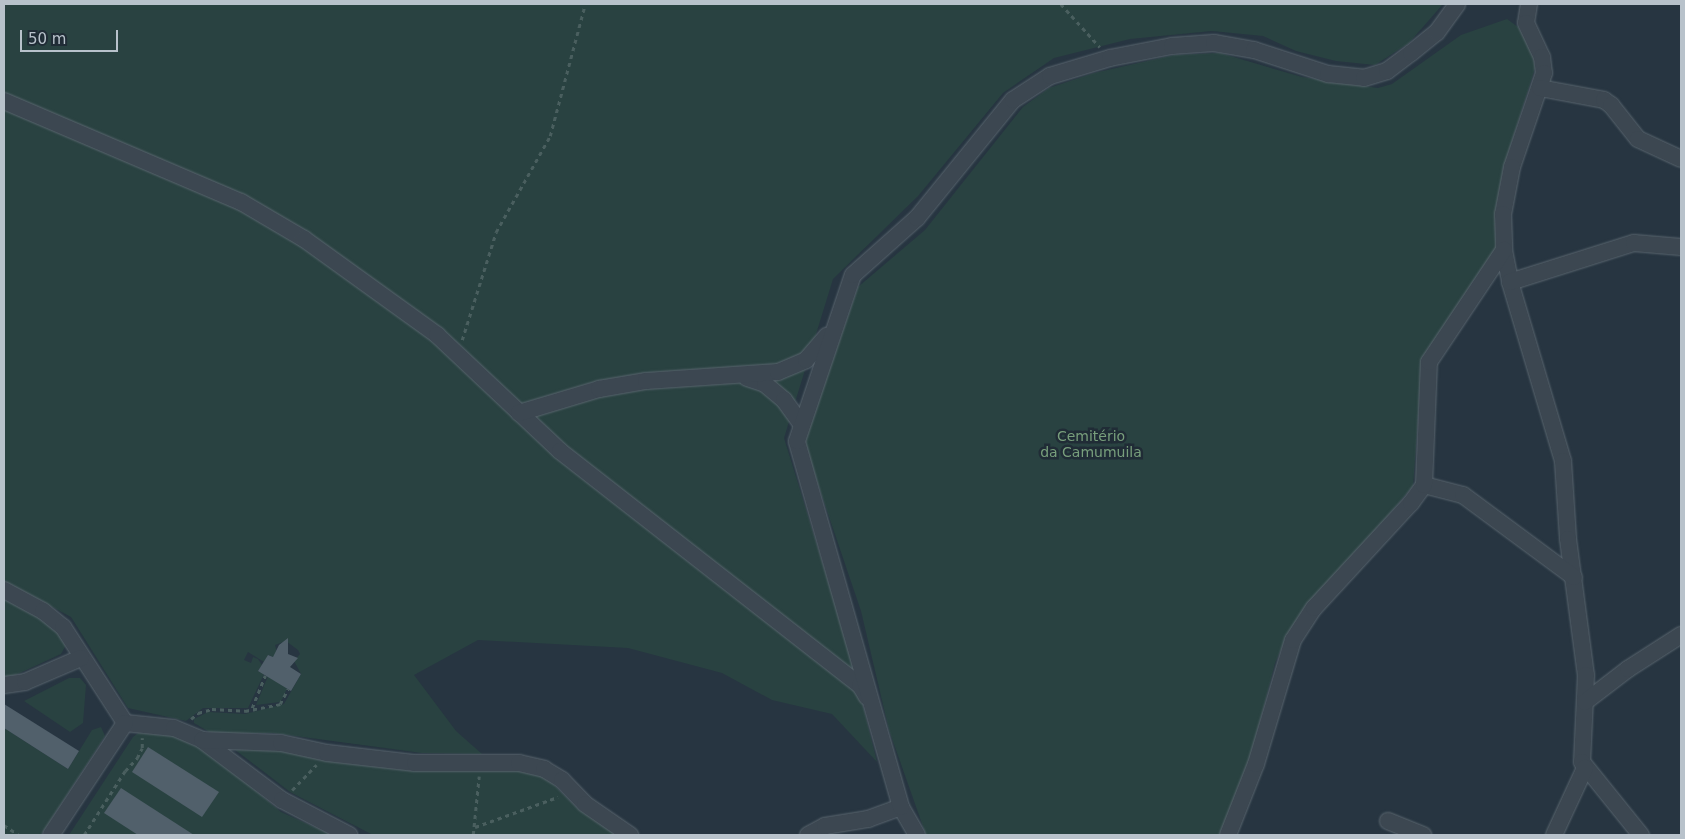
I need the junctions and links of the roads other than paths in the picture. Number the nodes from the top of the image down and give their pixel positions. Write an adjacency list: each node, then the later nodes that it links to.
1 (1457, 4): 9 (street)
2 (1529, 4): 3 (street)
3 (1540, 88): 5 (street); 7 (street)
4 (4, 101): 11 (street)
5 (1681, 159)
6 (1681, 247): 8 (street)
7 (1504, 250): 8 (street); 13 (street)
8 (1510, 282): 14 (street)
9 (832, 331): 10 (street); 12 (street)
10 (740, 376): 11 (street); 12 (street)
11 (519, 413): 20 (street)
12 (801, 423): 20 (street)
13 (1424, 485): 14 (street); 31 (street)
14 (1574, 577): 19 (street)
15 (4, 590): 17 (street)
16 (1681, 635): 19 (street)
17 (81, 658): 18 (street); 21 (street)
18 (4, 684)
19 (1584, 702): 23 (street)
20 (871, 704): 24 (street)
21 (125, 723): 22 (street); 26 (street)
22 (202, 740): 27 (street); 28 (street)
23 (1585, 768): 33 (street); 34 (street)
24 (901, 807): 29 (street); 30 (street)
25 (1388, 821): 32 (street)
26 (51, 835)
27 (349, 835)
28 (630, 835)
29 (808, 835)
30 (917, 835)
31 (1228, 835)
32 (1423, 835)
33 (1554, 835)
34 (1641, 835)

